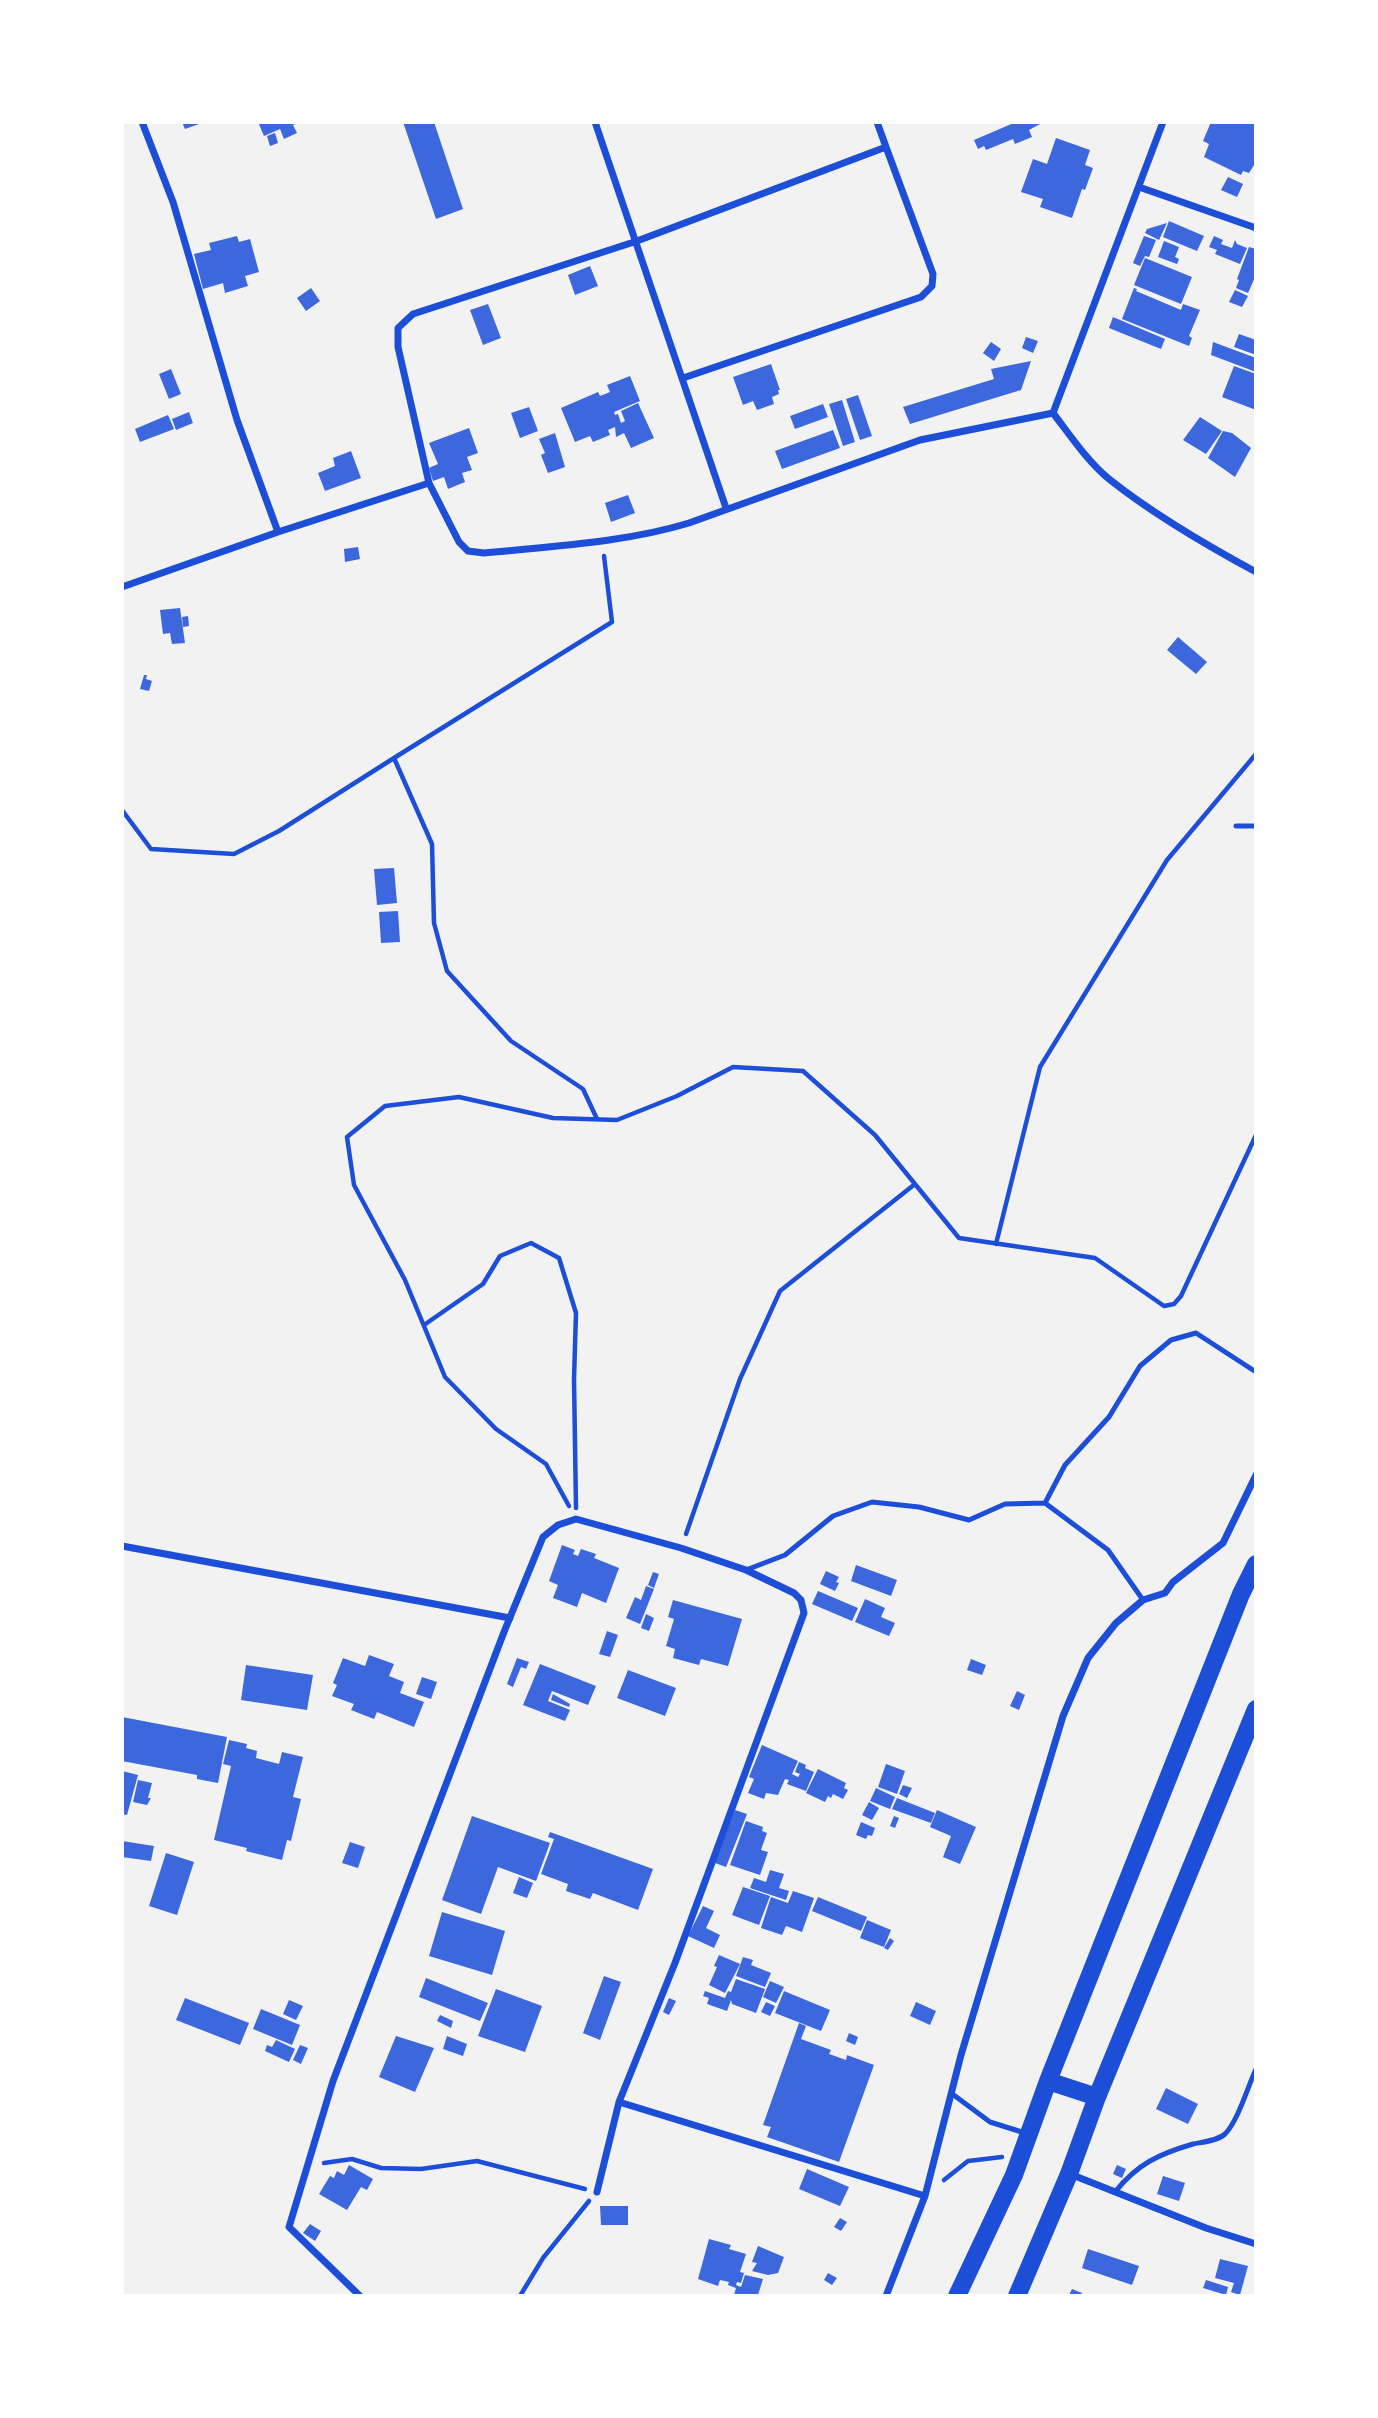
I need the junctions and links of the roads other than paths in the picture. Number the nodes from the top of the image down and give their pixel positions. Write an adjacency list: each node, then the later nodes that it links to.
1 (142, 122): 13 (street)
2 (595, 122): 8 (street)
3 (877, 122): 5 (street)
4 (1163, 122): 6 (street)
5 (886, 148): 8 (street); 9 (street)
6 (1139, 187): 7 (street); 10 (street)
7 (1255, 228)
8 (637, 241): 9 (street); 11 (street)
9 (683, 378): 12 (street)
10 (1053, 413): 12 (street); 14 (street)
11 (429, 483): 12 (street); 13 (street)
12 (726, 508)
13 (278, 532): 15 (street)
14 (1255, 572)
15 (122, 587)
16 (1236, 826): 17 (lane)
17 (1255, 826)
18 (1255, 1371): 20 (lane)
19 (1255, 1475): 24 (street)
20 (1045, 1503): 23 (lane); 24 (lane)
21 (122, 1546): 25 (street)
22 (1255, 1564): 28 (main road)
23 (746, 1570): 25 (street); 31 (street)
24 (1143, 1600): 29 (street)
25 (510, 1618): 38 (street)
26 (1255, 1709): 30 (main road)
27 (1255, 2069): 35 (lane)
28 (1048, 2081): 30 (main road); 32 (main road)
29 (951, 2093): 32 (lane); 36 (street)
30 (1097, 2097): 33 (main road)
31 (619, 2102): 34 (street); 36 (street)
32 (1028, 2134): 40 (main road)
33 (1069, 2174): 35 (street); 41 (main road)
34 (597, 2192)
35 (1115, 2192): 37 (street)
36 (925, 2196): 39 (street)
37 (1255, 2244)
38 (360, 2295)
39 (886, 2295)
40 (957, 2295)
41 (1017, 2295)

